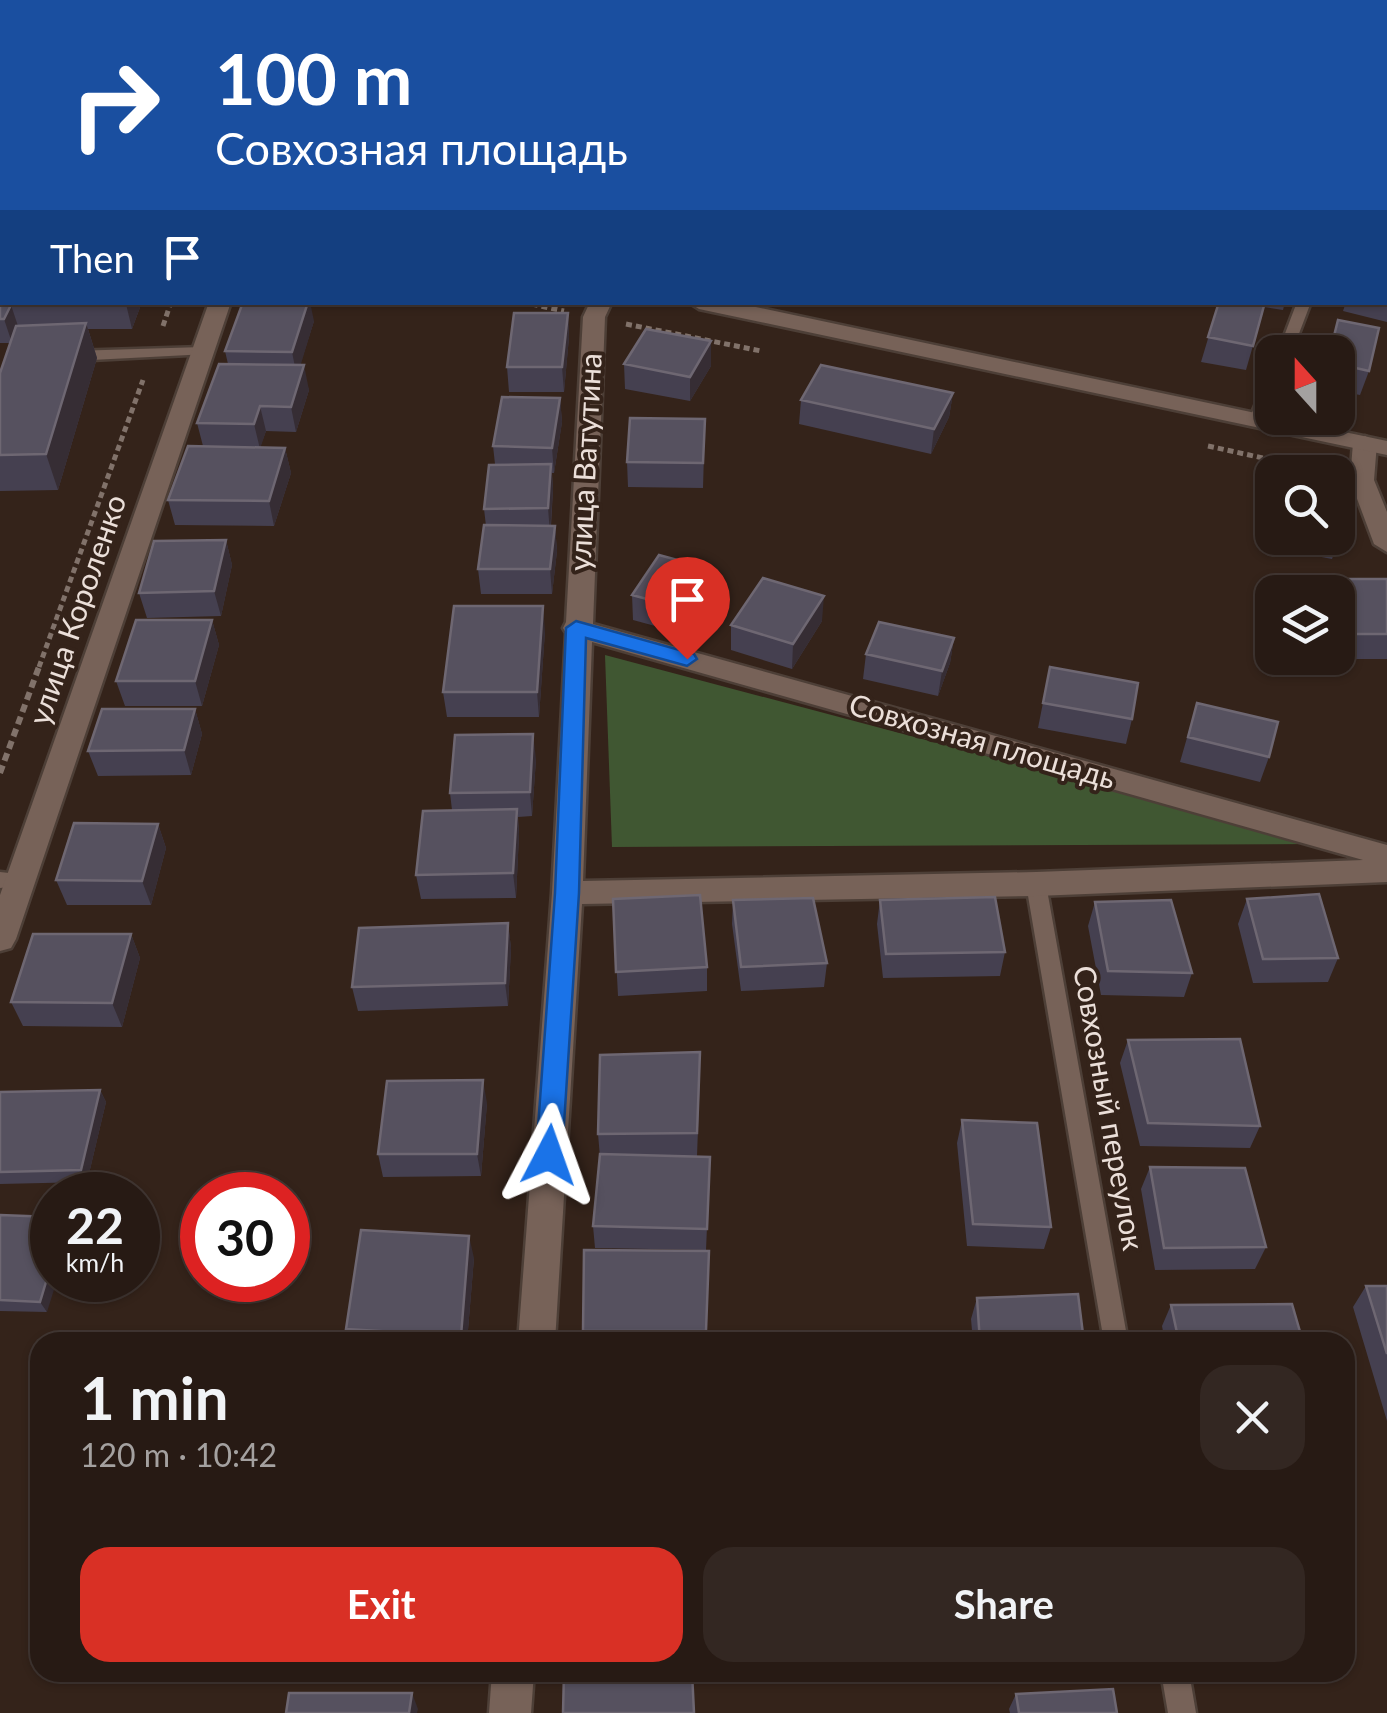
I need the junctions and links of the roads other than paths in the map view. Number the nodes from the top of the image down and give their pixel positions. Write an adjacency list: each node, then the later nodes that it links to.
1 (219, 305): 6 (street, улица Короленко)
2 (600, 305): 12 (street, улица Ватутина)
3 (714, 305): 8 (street)
4 (1303, 305): 5 (lane)
5 (1291, 335)
6 (202, 351): 7 (lane); 15 (street, улица Короленко)
7 (58, 356)
8 (1255, 420)
9 (1328, 435): 10 (street)
10 (1376, 445): 11 (street)
11 (1387, 544)
12 (576, 628): 13 (street, Совхозная площадь); 17 (street, улица Ватутина)
13 (1387, 856)
14 (1387, 871): 16 (street)
15 (10, 880): 18 (street, улица Короленко)
16 (1036, 884): 17 (street); 20 (lane, Совхозный переулок)
17 (567, 893): 19 (street, улица Ватутина)
18 (0, 939)
19 (537, 1332)
20 (1114, 1332)
21 (512, 1682): 23 (street)
22 (1176, 1682): 24 (lane)
23 (510, 1713)
24 (1182, 1713)

